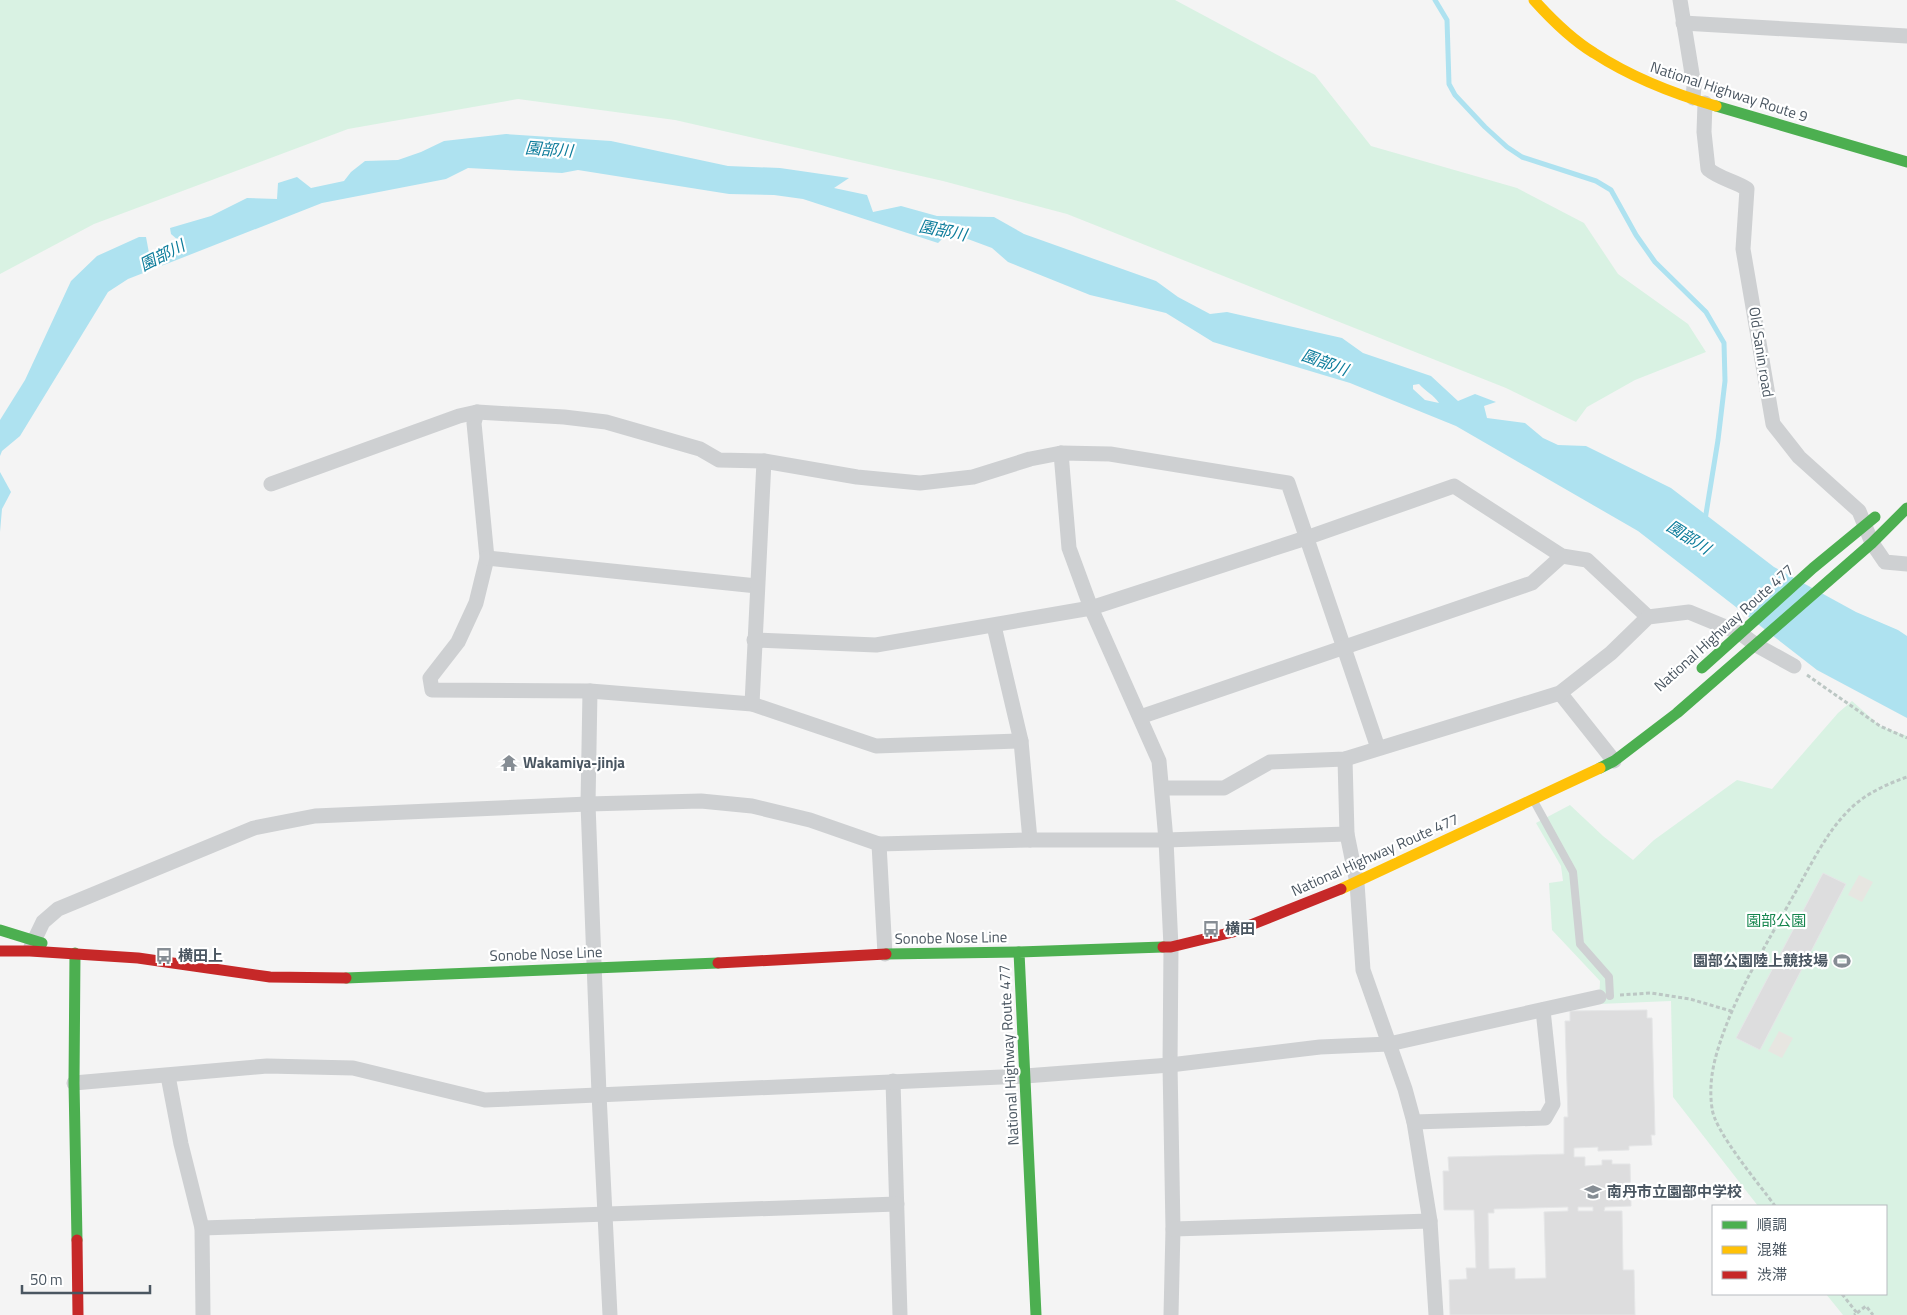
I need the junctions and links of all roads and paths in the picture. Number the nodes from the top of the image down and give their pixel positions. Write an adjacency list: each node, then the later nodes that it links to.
1 (1534, 0): 5 (main road, National Highway Route 9)
2 (1680, 0): 3 (street, Old Sanin road)
3 (1682, 23): 4 (street); 5 (street, Old Sanin road)
4 (1907, 36)
5 (1699, 100): 6 (main road, National Highway Route 9); 13 (street, Old Sanin road)
6 (1907, 162)
7 (477, 412): 9 (street); 10 (street); 17 (street)
8 (1060, 453): 9 (street); 14 (street); 20 (street)
9 (764, 461): 19 (street)
10 (271, 484)
11 (1907, 495): 13 (main road, National Highway Route 477)
12 (1907, 508): 15 (main road, National Highway Route 477)
13 (1865, 525): 15 (street, Old Sanin road); 23 (main road, National Highway Route 477)
14 (1306, 538): 16 (street); 20 (street); 26 (street)
15 (1872, 543): 18 (street, Old Sanin road); 25 (main road, National Highway Route 477)
16 (1562, 556): 21 (street); 26 (street)
17 (487, 558): 19 (street); 29 (street)
18 (1907, 564)
19 (757, 586): 24 (street)
20 (1091, 608): 22 (street); 32 (street)
21 (1648, 617): 23 (street); 30 (street)
22 (994, 626): 24 (street); 34 (street)
23 (1744, 630): 25 (street); 28 (main road, National Highway Route 477)
24 (754, 640): 31 (street)
25 (1760, 642): 27 (street); 36 (main road, National Highway Route 477)
26 (1344, 647): 32 (street); 35 (street)
27 (1794, 666): 33 (path)
28 (1696, 673)
29 (590, 692): 31 (street); 41 (street)
30 (1560, 693): 35 (street); 36 (street)
31 (752, 704): 34 (street)
32 (1140, 717): 39 (street)
33 (1907, 738)
34 (1021, 741): 43 (street)
35 (1378, 748): 37 (street)
36 (1611, 752): 40 (main road, National Highway Route 477)
37 (1345, 759): 39 (street); 42 (street)
38 (1907, 777): 57 (path)
39 (1162, 788): 44 (street)
40 (1532, 799): 46 (main road, National Highway Route 477); 55 (lane)
41 (588, 804): 45 (street); 48 (street); 54 (street)
42 (1347, 834): 44 (street); 46 (street)
43 (1030, 840): 44 (street); 45 (street)
44 (1166, 840): 49 (street)
45 (879, 844): 53 (street)
46 (1357, 882): 49 (main road, National Highway Route 477); 58 (street)
47 (0, 930): 48 (main road, Sonobe Nose Line)
48 (32, 945): 50 (main road, Sonobe Nose Line); 52 (main road, Sonobe Nose Line)
49 (1171, 947): 51 (main road, National Highway Route 477); 59 (street)
50 (0, 951)
51 (1019, 952): 53 (main road, Sonobe Nose Line); 61 (main road, National Highway Route 477)
52 (75, 953): 54 (main road, Sonobe Nose Line); 63 (main road)
53 (885, 954): 54 (main road, Sonobe Nose Line)
54 (595, 967): 64 (street)
55 (1605, 997): 56 (street); 57 (path)
56 (1543, 1010): 58 (street); 65 (street)
57 (1731, 1011): 67 (path)
58 (1389, 1044): 59 (street); 65 (street)
59 (1170, 1066): 61 (street); 71 (street)
60 (168, 1076): 63 (street); 64 (street); 70 (street)
61 (1025, 1076): 62 (street); 78 (main road, National Highway Route 477)
62 (893, 1081): 64 (street); 66 (street)
63 (74, 1083): 74 (main road)
64 (599, 1094): 68 (street)
65 (1414, 1122): 69 (street)
66 (897, 1204): 68 (street); 77 (street)
67 (1774, 1205)
68 (605, 1214): 70 (street); 76 (street)
69 (1430, 1221): 71 (street); 80 (street)
70 (202, 1228): 75 (street)
71 (1173, 1229): 79 (street)
72 (1843, 1295): 73 (path)
73 (1856, 1314): 81 (path)
74 (78, 1315)
75 (203, 1315)
76 (610, 1315)
77 (900, 1315)
78 (1036, 1315)
79 (1171, 1315)
80 (1436, 1315)
81 (1873, 1315)

